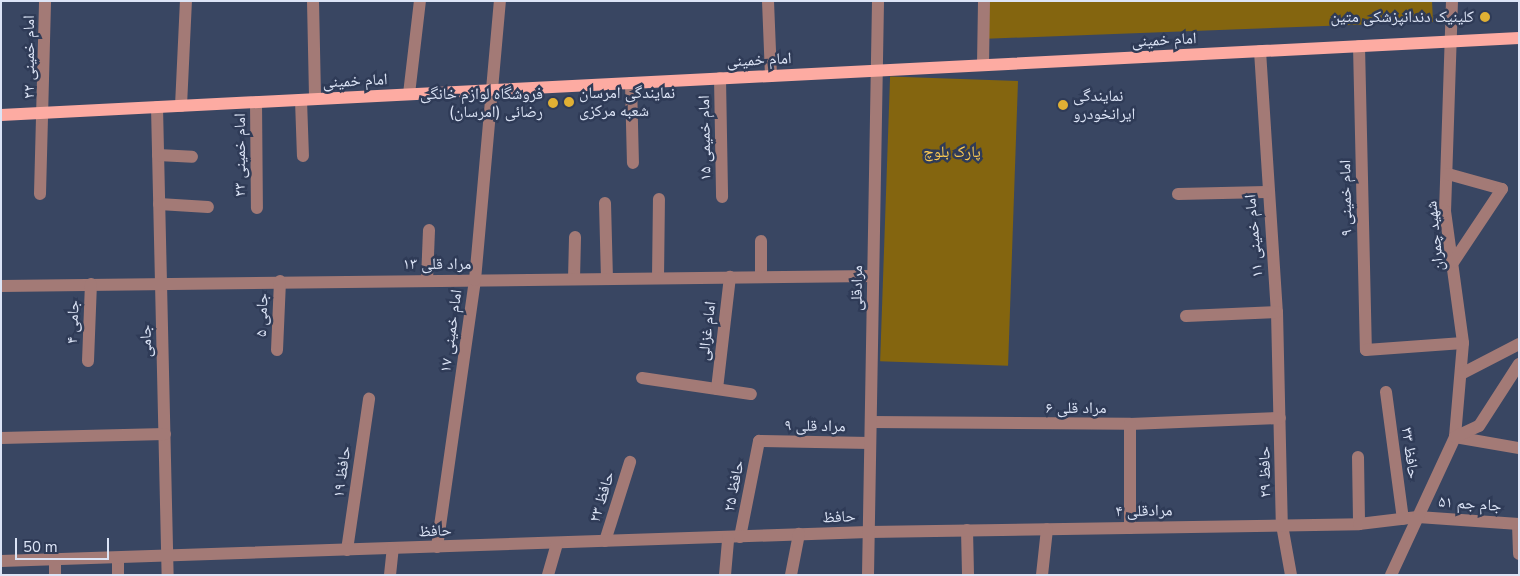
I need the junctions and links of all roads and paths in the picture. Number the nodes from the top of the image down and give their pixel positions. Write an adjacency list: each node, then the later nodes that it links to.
1 (45, 1): 26 (street, امام خمینی ۲۲)
2 (186, 1): 24 (street)
3 (313, 1): 21 (street)
4 (420, 1): 20 (street)
5 (500, 1): 19 (street, امام خمینی ۱۷)
6 (768, 1): 16 (street)
7 (878, 1): 15 (street, مرادقلی)
8 (984, 1): 14 (street)
9 (1452, 1): 11 (street, شهید چمران)
10 (1519, 38): 11 (main road, امام خمینی)
11 (1454, 41): 12 (main road, امام خمینی); 32 (street, شهید چمران)
12 (1359, 46): 13 (main road, امام خمینی); 60 (street, امام خمینی ۹)
13 (1260, 51): 14 (main road, امام خمینی); 33 (street, امام خمینی ۱۱)
14 (983, 65): 15 (main road, امام خمینی)
15 (877, 70): 16 (main road, امام خمینی); 46 (street, مرادقلی)
16 (770, 76): 17 (main road, امام خمینی)
17 (720, 78): 18 (main road, امام خمینی); 36 (street, امام خمیمی ۱۵)
18 (631, 83): 19 (main road, امام خمینی); 31 (street)
19 (493, 90): 20 (main road, امام خمینی); 53 (street, امام خمینی ۱۷)
20 (409, 94): 21 (main road, امام خمینی)
21 (315, 99): 22 (main road, امام خمینی)
22 (301, 100): 23 (main road, امام خمینی); 29 (street)
23 (256, 102): 24 (main road, امام خمینی); 41 (street, امام خمینی ۲۳)
24 (181, 106): 25 (main road, امام خمینی)
25 (157, 107): 26 (main road, امام خمینی); 28 (street, جامی)
26 (45, 113): 27 (main road, امام خمینی); 34 (street, امام خمینی ۲۲)
27 (1, 115)
28 (158, 155): 30 (street); 39 (street, جامی)
29 (303, 156)
30 (192, 157)
31 (633, 163)
32 (1448, 174): 45 (street, شهید چمران); 45 (street)
33 (1266, 192): 35 (street); 58 (street, امام خمینی ۱۱)
34 (40, 194)
35 (1178, 194)
36 (722, 197)
37 (659, 199): 50 (street)
38 (605, 203): 49 (street)
39 (159, 204): 40 (street); 55 (street, جامی)
40 (208, 207)
41 (257, 208)
42 (429, 230): 52 (street)
43 (576, 237): 51 (street)
44 (761, 241): 48 (street)
45 (1454, 261): 60 (street, شهید چمران)
46 (873, 276): 48 (street, مراد قلی ۱۳); 73 (street, مرادقلی)
47 (730, 277): 48 (street, مراد قلی ۱۳); 50 (street, مراد قلی ۱۳); 68 (street, امام غزالی)
48 (760, 277)
49 (607, 278): 50 (street, مراد قلی ۱۳); 51 (street, مراد قلی ۱۳)
50 (658, 278)
51 (574, 279): 53 (street, مراد قلی ۱۳)
52 (427, 280): 53 (street, مراد قلی ۱۳); 54 (street, مراد قلی ۱۳)
53 (475, 280): 96 (street, امام خمینی ۱۷)
54 (280, 281): 55 (street, مراد قلی ۱۳); 62 (street, جامی ۵)
55 (161, 282): 56 (street, مراد قلی ۱۳); 75 (street, جامی)
56 (91, 284): 57 (street, مراد قلی ۱۳); 63 (street, جامی ۴)
57 (1, 286)
58 (1277, 312): 59 (street); 72 (street, امام خمینی ۱۱)
59 (1186, 316)
60 (1463, 343): 65 (street, شهید چمران)
61 (1519, 344): 65 (street)
62 (277, 350)
63 (88, 362)
64 (1519, 364): 67 (street)
65 (1463, 373): 77 (street, شهید چمران)
66 (642, 378): 68 (street)
67 (1515, 378): 77 (street)
68 (717, 389): 70 (street)
69 (1386, 392): 84 (street, حافظ ۳۳)
70 (751, 394)
71 (369, 399): 98 (street, حافظ ۱۹)
72 (1280, 418): 74 (street, مراد قلی ۶); 87 (street, حافظ ۲۹)
73 (871, 422): 74 (street, مراد قلی ۶); 79 (street, مرادقلی)
74 (1130, 424): 88 (street)
75 (165, 434): 76 (street); 100 (street, جامی)
76 (1, 438)
77 (1455, 438): 80 (street); 83 (street, شهید چمران)
78 (759, 441): 79 (street, مراد قلی ۹); 93 (street, حافظ ۲۵)
79 (870, 443): 91 (street, مرادقلی)
80 (1519, 448)
81 (1358, 457): 85 (street)
82 (630, 462): 94 (street, حافظ ۲۳)
83 (1418, 517): 84 (street, مرادقلی ۴); 86 (street, جام جم ۵۱); 115 (street, شهید چمران)
84 (1403, 519): 85 (street, مرادقلی ۴)
85 (1360, 524): 87 (street, مرادقلی ۴)
86 (1518, 524): 99 (street)
87 (1282, 525): 88 (street, مرادقلی ۴); 114 (street, حافظ ۲۹)
88 (1130, 528): 89 (street, مرادقلی ۴)
89 (1047, 529): 90 (street, مرادقلی ۴); 113 (street)
90 (967, 530): 91 (street, مرادقلی ۴); 112 (street)
91 (869, 532): 92 (street, حافظ); 111 (street, مرادقلی)
92 (799, 534): 93 (street, حافظ); 110 (street)
93 (734, 537): 94 (street, حافظ); 109 (street, حافظ ۲۵)
94 (605, 541): 95 (street, حافظ)
95 (556, 543): 96 (street, حافظ); 108 (street)
96 (437, 547): 97 (street, حافظ)
97 (393, 548): 98 (street, حافظ); 107 (street)
98 (347, 550): 100 (street, حافظ)
99 (1519, 554)
100 (167, 556): 101 (street, حافظ); 106 (street, جامی)
101 (118, 558): 102 (street, حافظ); 105 (street)
102 (55, 560): 103 (street, حافظ); 104 (street)
103 (1, 562)
104 (55, 575)
105 (118, 575)
106 (168, 575)
107 (390, 575)
108 (548, 575)
109 (725, 575)
110 (791, 575)
111 (868, 575)
112 (968, 575)
113 (1042, 575)
114 (1291, 575)
115 (1392, 575)

